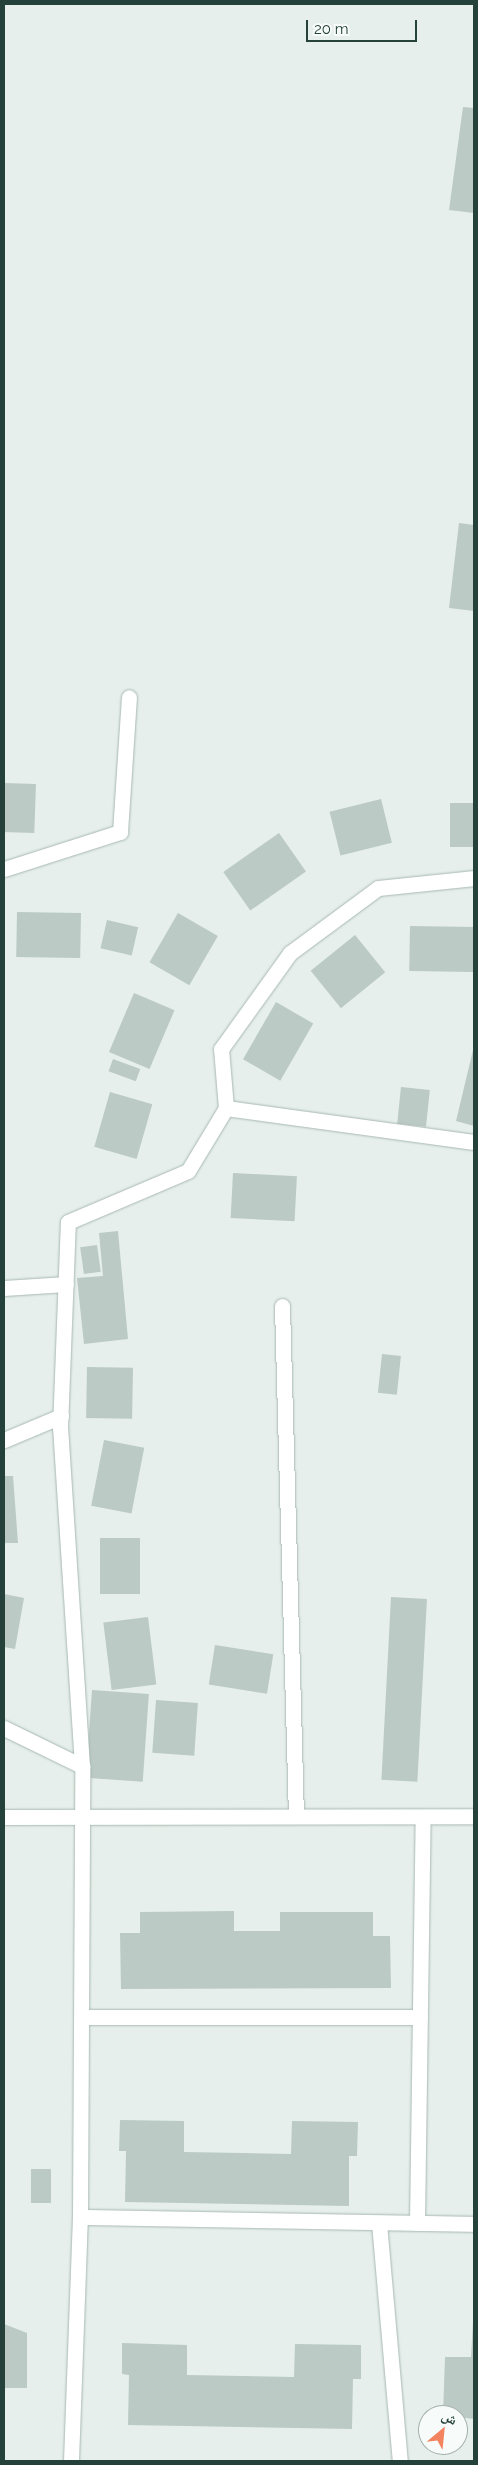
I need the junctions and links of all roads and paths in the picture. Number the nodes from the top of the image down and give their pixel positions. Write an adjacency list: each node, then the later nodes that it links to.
1 (129, 697): 2 (street)
2 (4, 869)
3 (474, 878): 4 (street)
4 (226, 1108): 5 (street); 6 (street)
5 (474, 1142)
6 (66, 1284): 7 (street); 9 (street)
7 (4, 1288)
8 (282, 1306): 14 (street)
9 (61, 1416): 10 (street); 12 (street)
10 (4, 1440)
11 (4, 1728): 12 (street)
12 (82, 1766): 13 (street)
13 (82, 1816): 14 (street); 17 (street); 18 (street)
14 (296, 1816): 15 (street)
15 (423, 1816): 16 (street); 19 (street)
16 (474, 1816)
17 (4, 1817)
18 (83, 2017): 19 (street); 20 (street)
19 (420, 2017): 22 (street)
20 (80, 2217): 21 (street); 24 (street)
21 (380, 2223): 22 (street); 25 (street)
22 (417, 2223): 23 (street)
23 (474, 2224)
24 (71, 2461)
25 (400, 2461)

